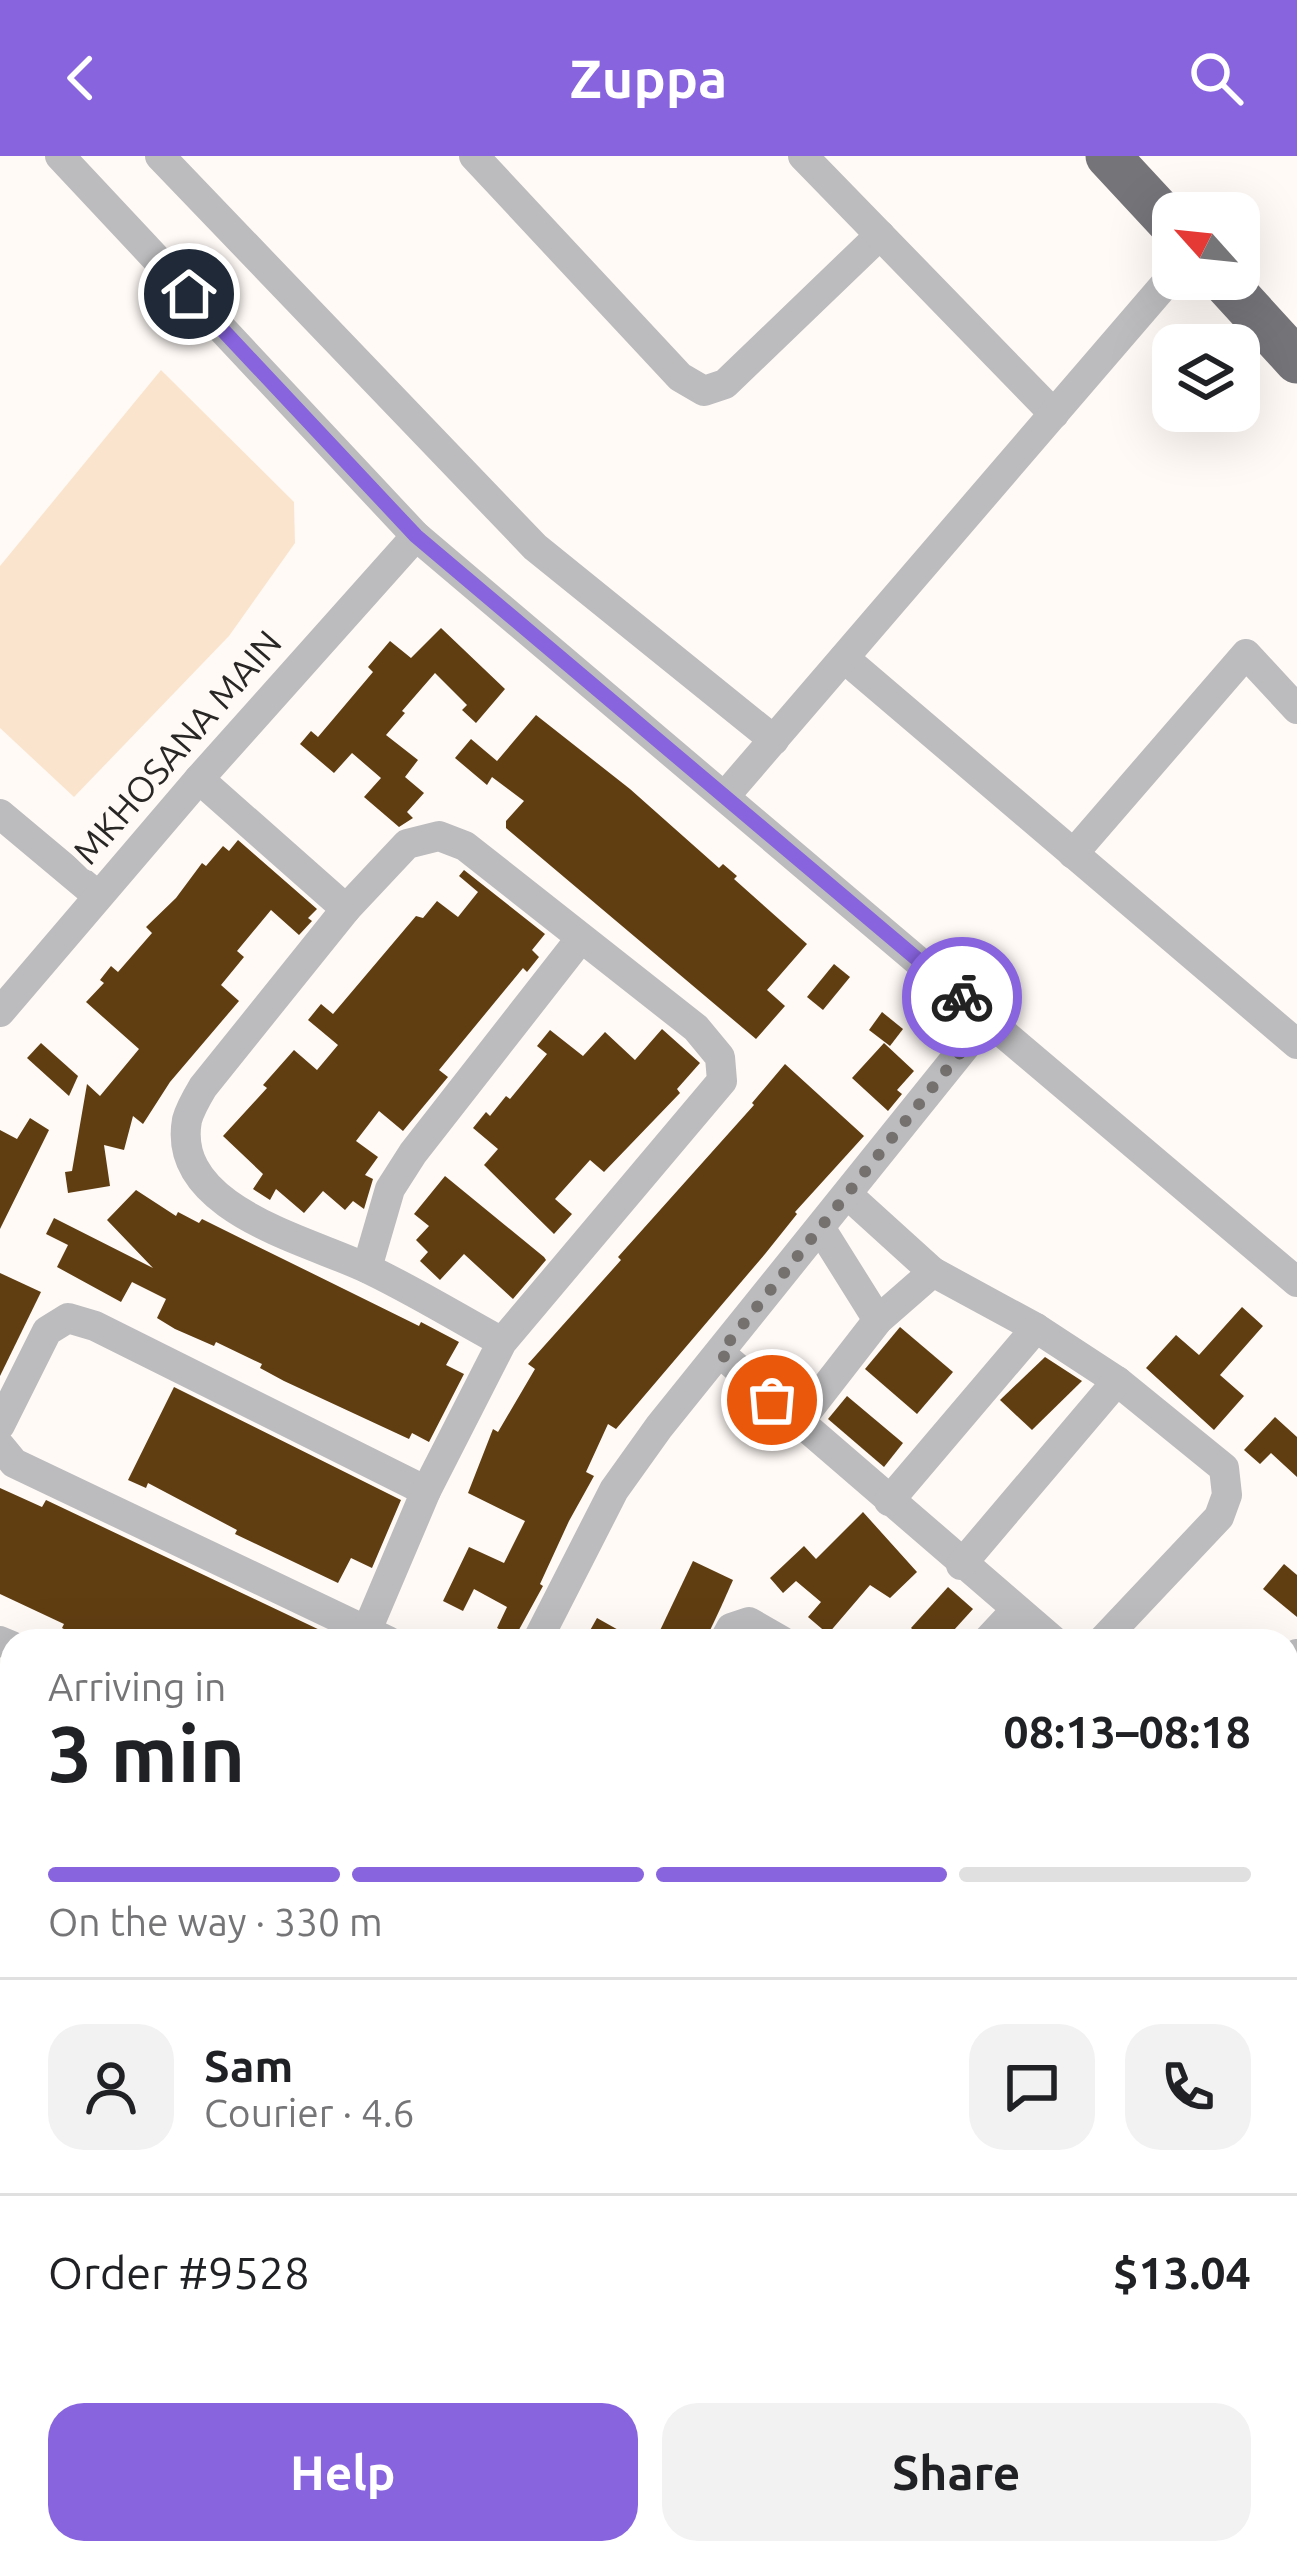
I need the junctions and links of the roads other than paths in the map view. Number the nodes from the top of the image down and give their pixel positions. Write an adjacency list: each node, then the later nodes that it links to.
1 (60, 156): 12 (street)
2 (160, 156): 15 (street)
3 (474, 156): 7 (street)
4 (803, 156): 7 (street)
5 (1108, 156): 6 (highway)
6 (1152, 203)
7 (880, 235): 11 (street)
8 (1152, 300): 11 (street)
9 (1241, 300): 10 (highway)
10 (1297, 361)
11 (1054, 414): 13 (street)
12 (416, 536): 16 (street, MKHOSANA MAIN); 17 (street)
13 (844, 658): 15 (street); 19 (street)
14 (1297, 709): 19 (street)
15 (774, 740): 17 (street)
16 (199, 779): 20 (street, MKHOSANA MAIN); 21 (street)
17 (725, 796): 24 (street)
18 (0, 814): 20 (street)
19 (1073, 854): 25 (street)
20 (98, 896): 23 (street, MKHOSANA MAIN)
21 (346, 909): 22 (street); 28 (street)
22 (581, 938): 28 (street); 33 (street)
23 (0, 1012)
24 (988, 1018): 26 (street); 30 (street)
25 (1297, 1044)
26 (848, 1195): 27 (street); 29 (street)
27 (820, 1229): 31 (street); 34 (street)
28 (367, 1268): 33 (street)
29 (933, 1272): 31 (street); 32 (street)
30 (1297, 1282)
31 (878, 1320): 36 (street)
32 (1036, 1328): 35 (street); 40 (street)
33 (502, 1342): 39 (street)
34 (720, 1353): 36 (street); 45 (street)
35 (1117, 1382): 41 (street); 50 (street)
36 (798, 1423): 40 (street)
37 (0, 1426): 39 (street)
38 (0, 1446): 43 (street)
39 (426, 1491): 44 (street)
40 (889, 1501): 41 (street)
41 (962, 1565): 42 (street)
42 (1015, 1611): 48 (street); 49 (street)
43 (362, 1629)
44 (379, 1629)
45 (543, 1629)
46 (730, 1629): 47 (street)
47 (761, 1629)
48 (998, 1629)
49 (1038, 1629)
50 (1113, 1629)

